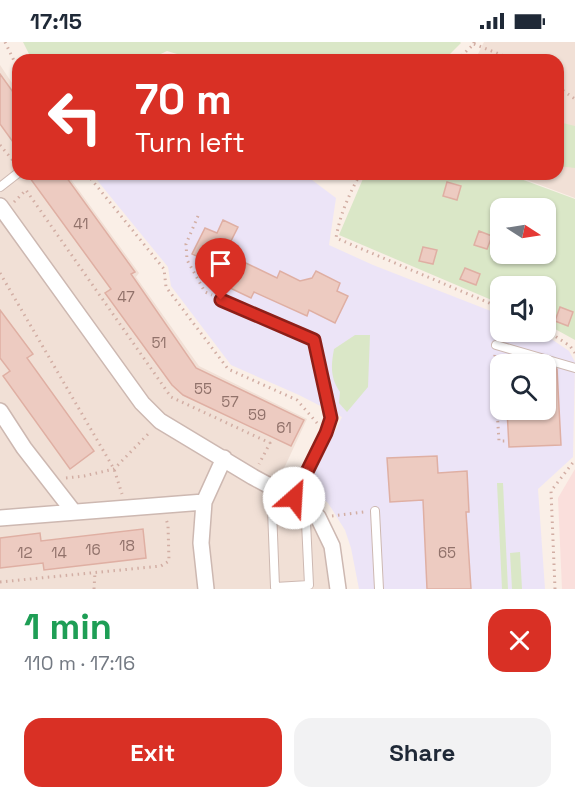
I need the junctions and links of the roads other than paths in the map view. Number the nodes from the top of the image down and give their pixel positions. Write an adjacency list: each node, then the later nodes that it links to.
1 (12, 178): 2 (lane)
2 (0, 187)
3 (2, 209): 8 (street)
4 (221, 300): 9 (lane)
5 (498, 345): 6 (lane)
6 (575, 368)
7 (0, 411): 12 (street)
8 (224, 458): 9 (street); 10 (street)
9 (294, 498): 15 (street)
10 (204, 502): 12 (street); 17 (street)
11 (272, 509): 16 (lane)
12 (73, 511): 14 (street)
13 (375, 511): 19 (lane)
14 (0, 518)
15 (312, 520): 16 (lane); 18 (street)
16 (304, 587)
17 (206, 589)
18 (338, 589)
19 (379, 589)

